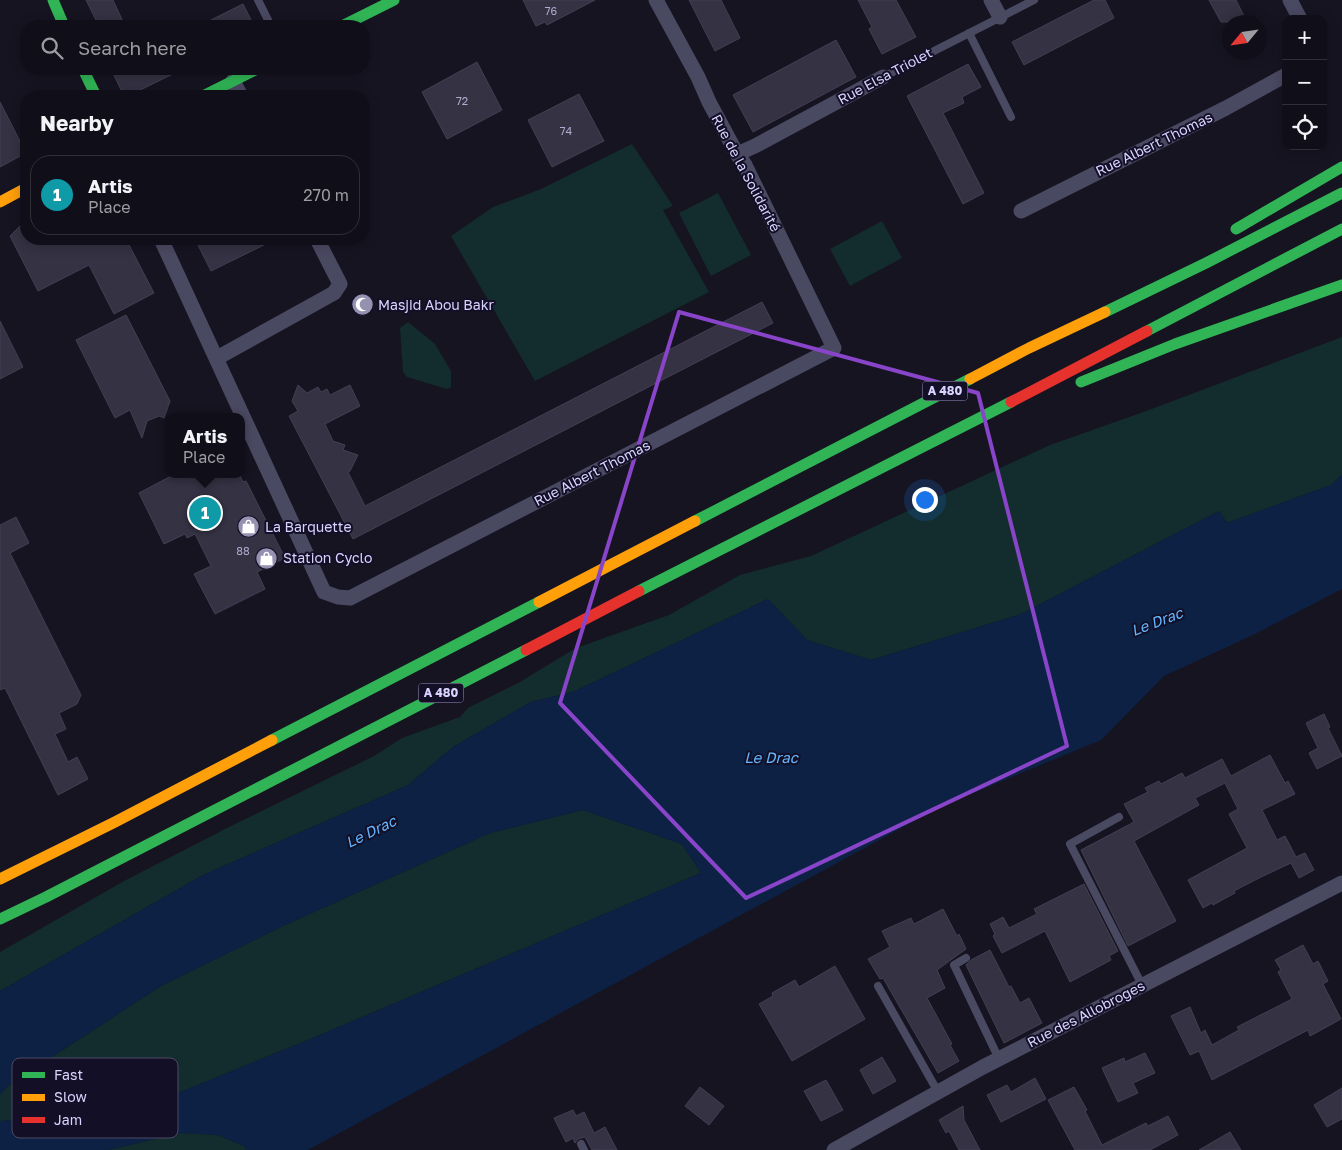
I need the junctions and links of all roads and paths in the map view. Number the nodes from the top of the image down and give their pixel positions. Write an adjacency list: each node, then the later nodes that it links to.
1 (52, 0): 10 (main road)
2 (258, 0): 11 (lane)
3 (394, 0): 12 (main road)
4 (656, 0): 23 (street, Rue de la Solidarité)
5 (992, 0): 9 (street)
6 (1034, 0): 9 (lane, Rue Elsa Triolet)
7 (1290, 0): 8 (street)
8 (1298, 15)
9 (1000, 17): 13 (lane, Rue Elsa Triolet)
10 (61, 20)
11 (268, 20)
12 (354, 20)
13 (969, 33): 17 (lane, Rue Elsa Triolet); 22 (lane)
14 (87, 75): 19 (main road)
15 (245, 75): 18 (main road)
16 (1282, 76): 28 (street, Rue Albert Thomas)
17 (883, 77): 23 (street, Rue Elsa Triolet)
18 (233, 81): 20 (main road); 21 (street)
19 (93, 90)
20 (214, 90)
21 (238, 90)
22 (1011, 117)
23 (738, 154): 34 (street, Rue de la Solidarité)
24 (1342, 167): 32 (main road)
25 (20, 191): 27 (main road)
26 (1342, 193): 32 (main road, A 480)
27 (0, 202)
28 (1021, 210)
29 (1342, 229): 40 (main road, A 480)
30 (164, 245): 35 (street)
31 (320, 245): 35 (street)
32 (1206, 263): 42 (main road, A 480)
33 (1342, 285): 36 (main road)
34 (834, 348): 39 (street, Rue Albert Thomas)
35 (216, 358): 38 (street, Rue Albert Thomas)
36 (1073, 386)
37 (1045, 397): 40 (main road)
38 (241, 413)
39 (245, 421)
40 (934, 442): 44 (main road, A 480)
41 (1119, 817): 46 (lane)
42 (0, 879)
43 (1342, 883): 46 (street, Rue des Allobroges)
44 (0, 919)
45 (966, 958): 48 (lane)
46 (1142, 985): 48 (street, Rue des Allobroges)
47 (878, 986): 49 (lane)
48 (999, 1059): 49 (street, Rue des Allobroges)
49 (938, 1092): 50 (street, Rue des Allobroges)
50 (834, 1150)

